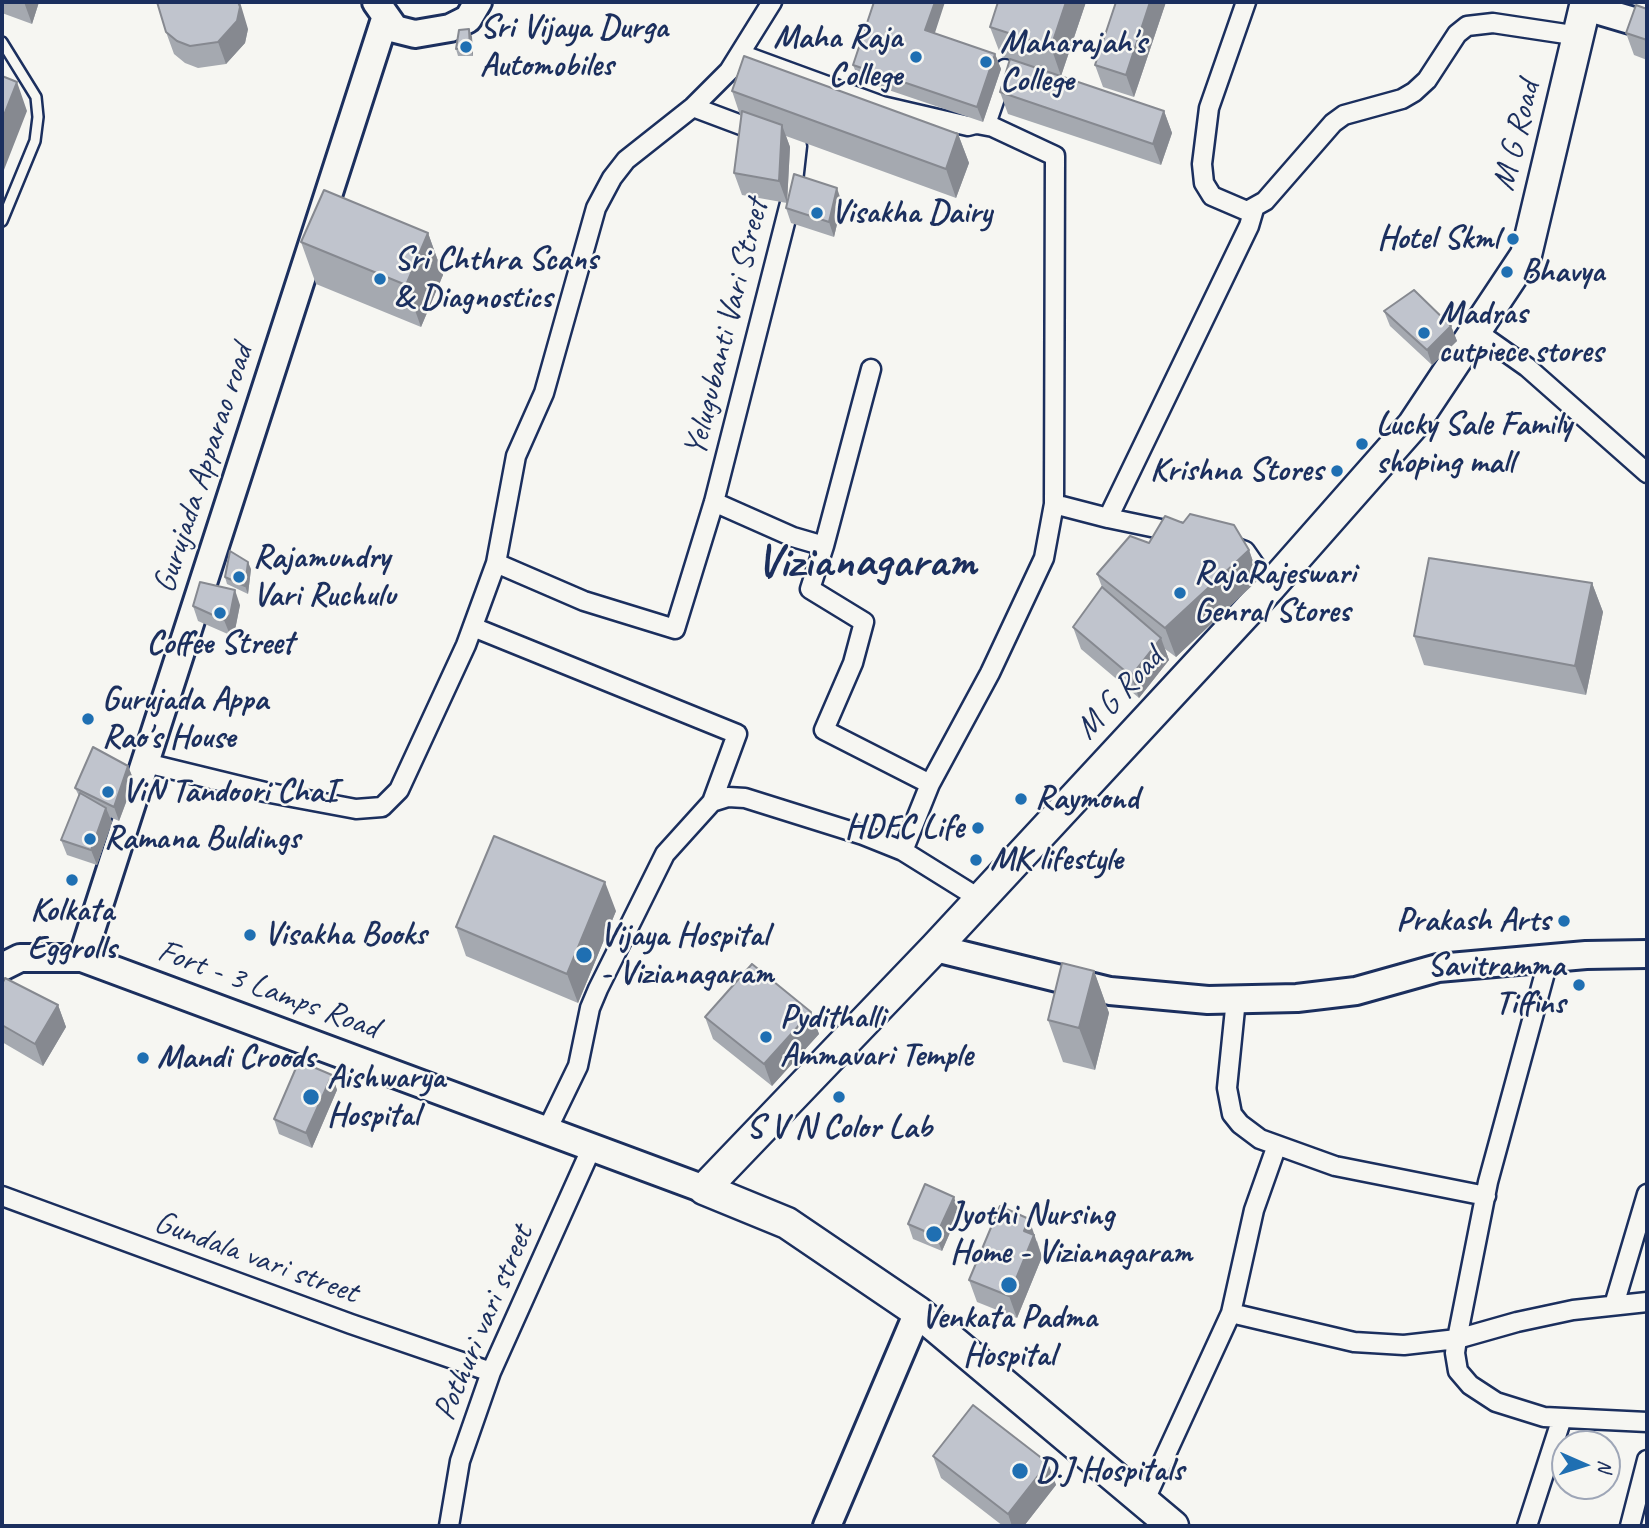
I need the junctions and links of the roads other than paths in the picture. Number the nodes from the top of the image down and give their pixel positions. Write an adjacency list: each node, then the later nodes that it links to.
1 (478, 2): 5 (street)
2 (772, 2): 9 (street)
3 (1246, 2): 13 (street)
4 (1586, 4): 6 (street); 7 (main road, M G Road)
5 (381, 10): 27 (street, Gurujada Apparao road)
6 (1647, 25)
7 (1579, 36): 13 (street); 15 (main road, M G Road)
8 (2, 42): 14 (lane)
9 (740, 54): 11 (street); 12 (street)
10 (1005, 69): 12 (street)
11 (693, 107): 18 (street, Yelugubanti Vari Street); 24 (street)
12 (977, 124): 19 (street)
13 (1254, 209): 20 (street)
14 (2, 221)
15 (1476, 331): 17 (street); 25 (main road, M G Road)
16 (871, 369): 23 (street)
17 (1647, 473)
18 (714, 502): 23 (street); 24 (street, Yelugubanti Vari Street)
19 (1054, 504): 20 (street); 28 (street)
20 (1108, 518): 21 (street)
21 (1195, 536)
22 (1220, 543): 25 (street)
23 (824, 546): 28 (street)
24 (496, 563): 26 (street)
25 (1270, 587): 31 (main road, M G Road)
26 (472, 627): 27 (street); 29 (street)
27 (146, 763): 34 (street, Gurujada Apparao road)
28 (930, 784): 30 (street)
29 (712, 802): 30 (street); 38 (street)
30 (903, 851): 31 (street)
31 (980, 899): 32 (main road, M G Road)
32 (935, 948): 37 (street); 41 (main road, M G Road)
33 (1647, 954): 35 (street)
34 (82, 958): 36 (street, Fort - 3 Lamps Road); 38 (street, Fort - 3 Lamps Road)
35 (1549, 958): 37 (street); 44 (street)
36 (2, 967)
37 (1236, 999): 39 (street)
38 (547, 1130): 40 (street, Fort - 3 Lamps Road)
39 (1277, 1145): 44 (street); 48 (street)
40 (592, 1147): 41 (street, Fort - 3 Lamps Road); 50 (street, Pothuri vari street)
41 (704, 1189): 47 (main road)
42 (1647, 1194): 46 (street)
43 (2, 1196): 50 (street, Gundala vari street)
44 (1486, 1196): 49 (street)
45 (1647, 1302): 46 (street)
46 (1614, 1305): 49 (street)
47 (918, 1312): 54 (main road); 56 (street)
48 (1231, 1312): 49 (street); 54 (street)
49 (1457, 1339): 51 (street)
50 (491, 1372): 55 (street, Pothuri vari street)
51 (1562, 1418): 52 (street); 58 (street)
52 (1647, 1422)
53 (1647, 1460): 59 (street)
54 (1144, 1502): 57 (main road)
55 (449, 1526)
56 (827, 1526)
57 (1173, 1526)
58 (1527, 1526)
59 (1630, 1526)

